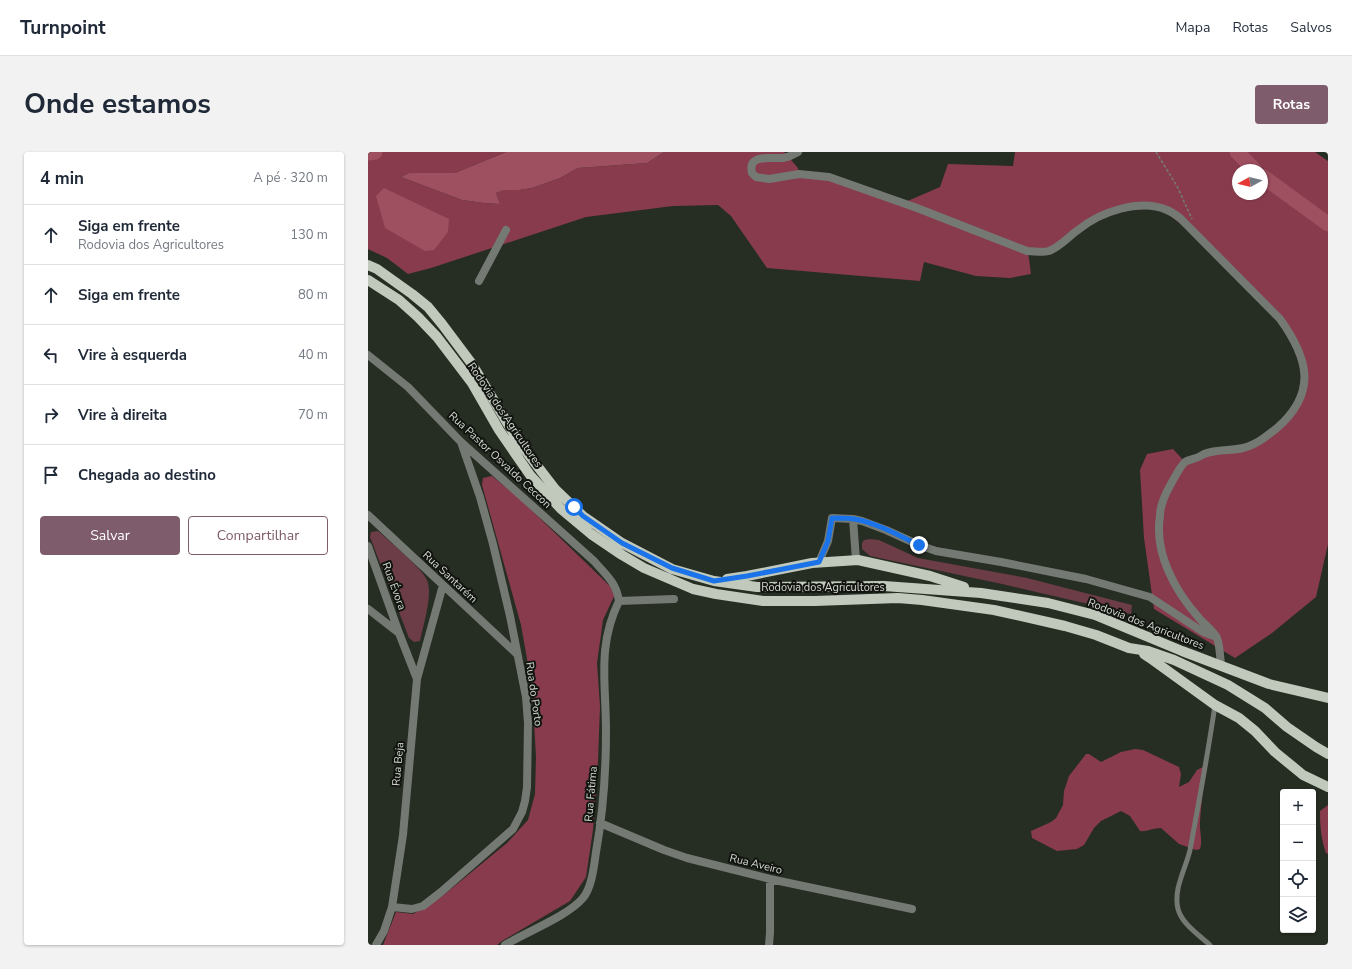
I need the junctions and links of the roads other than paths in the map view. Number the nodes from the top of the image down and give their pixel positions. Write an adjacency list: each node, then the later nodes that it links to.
1 (798, 152): 20 (street)
2 (506, 230): 5 (street)
3 (368, 265): 13 (main road, Rodovia dos Agricultores)
4 (368, 280): 21 (main road, Rodovia dos Agricultores)
5 (479, 281)
6 (368, 356): 7 (street, Rua Pastor Osvaldo Ceccon)
7 (461, 442): 17 (street, Rua Pastor Osvaldo Ceccon); 22 (street, Rua do Porto)
8 (368, 515): 14 (street, Rua Santarém)
9 (853, 519): 11 (street); 12 (street); 20 (street)
10 (368, 546): 19 (street, Rua Évora)
11 (856, 560): 12 (main road); 15 (main road)
12 (819, 562): 13 (main road)
13 (714, 581): 15 (main road, Rodovia dos Agricultores)
14 (443, 585): 22 (street, Rua Santarém); 24 (street, Rua Beja)
15 (981, 593): 23 (main road, Rodovia dos Agricultores)
16 (674, 598): 17 (street)
17 (619, 601): 31 (street, Rua Fátima)
18 (368, 609): 19 (street)
19 (399, 633): 24 (street, Rua Évora)
20 (1216, 637): 23 (street)
21 (1129, 648): 26 (main road); 27 (main road, Rodovia dos Agricultores)
22 (517, 654): 33 (street, Rua do Porto)
23 (1221, 665): 25 (main road, Rodovia dos Agricultores)
24 (417, 679): 33 (street, Rua Beja)
25 (1326, 698)
26 (1215, 705): 30 (main road); 38 (lane)
27 (1288, 727): 28 (main road); 29 (main road, Rodovia dos Agricultores)
28 (1328, 748)
29 (1328, 754)
30 (1328, 787)
31 (600, 823): 32 (street, Rua Aveiro); 36 (street, Rua Fátima)
32 (770, 879): 34 (street, Rua Aveiro); 37 (street)
33 (392, 907): 35 (street, Rua Beja)
34 (912, 909)
35 (376, 945)
36 (505, 945)
37 (769, 945)
38 (1210, 945)

